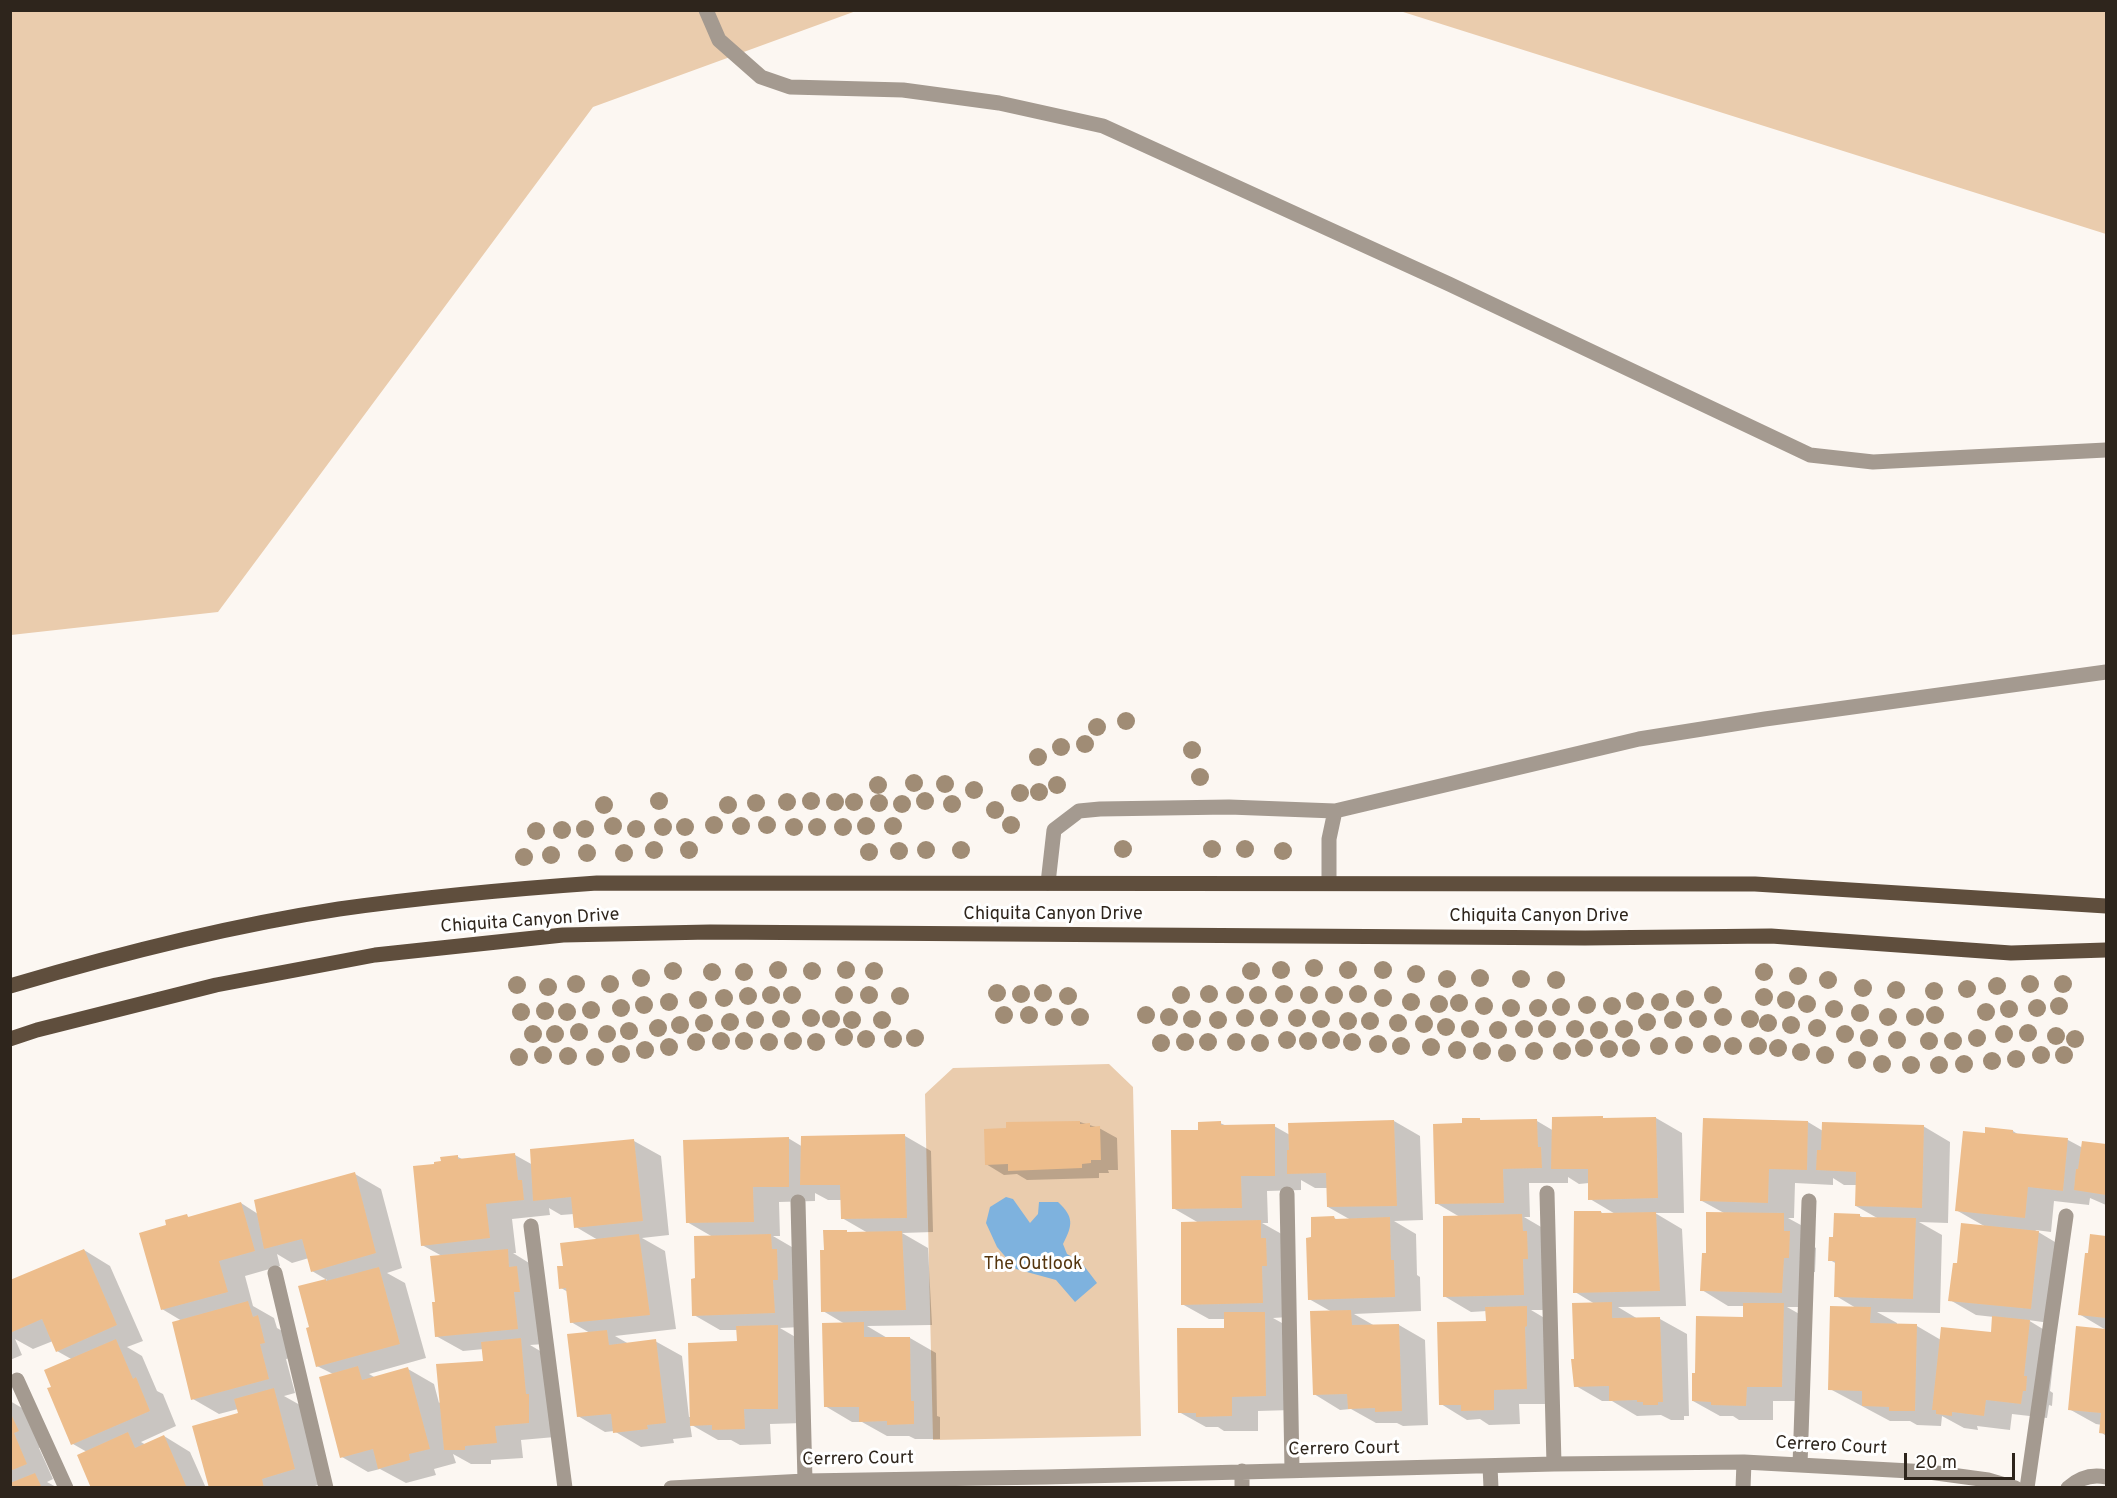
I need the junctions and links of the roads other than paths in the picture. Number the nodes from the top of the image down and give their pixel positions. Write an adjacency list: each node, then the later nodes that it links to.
1 (706, 10): 2 (street)
2 (2106, 450)
3 (2106, 672): 4 (street)
4 (1335, 811): 5 (street); 6 (street)
5 (1048, 883): 6 (main road, Chiquita Canyon Drive); 9 (main road, Chiquita Canyon Drive)
6 (1329, 883): 7 (main road, Chiquita Canyon Drive)
7 (2106, 906)
8 (2106, 950): 10 (main road, Chiquita Canyon Drive)
9 (10, 986)
10 (10, 1039)
11 (1547, 1193): 20 (street)
12 (1287, 1194): 23 (street)
13 (1809, 1201): 21 (street)
14 (798, 1202): 26 (street)
15 (2066, 1216): 38 (street)
16 (531, 1226): 32 (street)
17 (275, 1273): 31 (street)
18 (16, 1380): 30 (street)
19 (1744, 1462): 20 (street, Cerrero Court); 21 (street, Cerrero Court); 36 (street)
20 (1554, 1464): 22 (street, Cerrero Court)
21 (1800, 1465): 29 (street, Cerrero Court)
22 (1490, 1466): 23 (street, Cerrero Court); 35 (street)
23 (1292, 1470): 24 (street, Cerrero Court)
24 (1242, 1471): 27 (street, Cerrero Court); 34 (street)
25 (2106, 1477): 39 (street)
26 (805, 1481): 28 (street, Cerrero Court); 33 (street, Cerrero Court)
27 (1046, 1482): 28 (street, Cerrero Court)
28 (840, 1484)
29 (1988, 1484): 37 (street, Cerrero Court)
30 (66, 1488)
31 (326, 1488)
32 (565, 1488)
33 (671, 1488)
34 (1242, 1488)
35 (1491, 1488)
36 (1743, 1488)
37 (2015, 1488)
38 (2027, 1488)
39 (2068, 1488)

